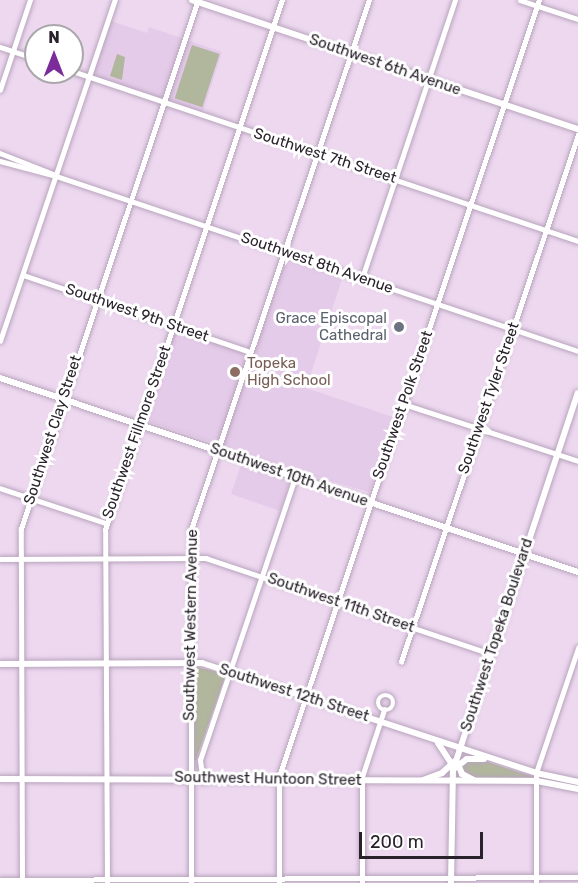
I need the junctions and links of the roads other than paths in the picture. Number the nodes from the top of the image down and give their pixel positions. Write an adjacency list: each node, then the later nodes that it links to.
1 (30, 0): 12 (street)
2 (115, 0): 16 (street)
3 (282, 0): 10 (street, Southwest Fillmore Street)
4 (369, 0): 13 (street, Southwest Western Avenue)
5 (455, 0): 17 (street)
6 (520, 0): 8 (street)
7 (196, 1): 10 (main road, Southwest 6th Avenue); 19 (street, Southwest Clay Street)
8 (538, 3): 9 (street); 20 (street, Southwest Polk Street)
9 (578, 20)
10 (273, 27): 13 (main road, Southwest 6th Avenue); 21 (street, Southwest Fillmore Street)
11 (0, 47): 12 (street)
12 (13, 51): 14 (street); 18 (street)
13 (350, 53): 17 (main road, Southwest 6th Avenue); 25 (street, Southwest Western Avenue)
14 (24, 55)
15 (84, 75): 16 (street, Southwest 7th Street)
16 (89, 77): 19 (street, Southwest 7th Street); 27 (street)
17 (429, 80): 20 (main road, Southwest 6th Avenue); 28 (street)
18 (0, 90)
19 (164, 102): 21 (street, Southwest 7th Street); 29 (street, Southwest Clay Street)
20 (504, 105): 22 (main road, Southwest 6th Avenue); 30 (street, Southwest Polk Street)
21 (239, 127): 25 (street, Southwest 7th Street); 31 (street, Southwest Fillmore Street)
22 (578, 129)
23 (578, 135): 32 (street, Southwest Tyler Street)
24 (0, 153): 27 (street, Southwest 8th Avenue)
25 (317, 153): 28 (street, Southwest 7th Street); 34 (street, Southwest Western Avenue)
26 (0, 161): 27 (street, Southwest 8th Avenue)
27 (56, 176): 29 (street, Southwest 8th Avenue); 35 (street)
28 (396, 179): 30 (street, Southwest 7th Street); 36 (street)
29 (131, 201): 31 (street, Southwest 8th Avenue); 37 (street, Southwest Clay Street)
30 (471, 204): 32 (street, Southwest 7th Street); 38 (street, Southwest Polk Street)
31 (206, 226): 34 (street, Southwest 8th Avenue); 39 (street, Southwest Fillmore Street)
32 (546, 230): 33 (street, Southwest 7th Street); 40 (street, Southwest Tyler Street)
33 (578, 241)
34 (284, 252): 36 (street, Southwest 8th Avenue); 43 (street, Southwest Western Avenue)
35 (23, 275): 37 (street, Southwest 9th Street); 41 (street)
36 (362, 278): 38 (street, Southwest 8th Avenue)
37 (97, 300): 39 (street, Southwest 9th Street); 46 (street, Southwest Clay Street)
38 (437, 304): 40 (street, Southwest 8th Avenue); 47 (street, Southwest Polk Street)
39 (173, 326): 43 (street, Southwest 9th Street); 48 (street, Southwest Fillmore Street)
40 (513, 329): 42 (street, Southwest 8th Avenue); 49 (street, Southwest Tyler Street)
41 (0, 341)
42 (578, 351)
43 (250, 352): 50 (street, Southwest Western Avenue)
44 (0, 378): 46 (main road, Southwest 10th Avenue)
45 (578, 393): 51 (main road, Southwest Topeka Boulevard)
46 (63, 399): 48 (main road, Southwest 10th Avenue); 55 (street, Southwest Clay Street)
47 (404, 404): 49 (street); 56 (street, Southwest Polk Street)
48 (139, 425): 50 (main road, Southwest 10th Avenue); 57 (street, Southwest Fillmore Street)
49 (479, 429): 51 (street); 58 (street, Southwest Tyler Street)
50 (217, 451): 53 (main road, Southwest 10th Avenue); 60 (street, Southwest Western Avenue)
51 (557, 454): 52 (street); 59 (main road, Southwest Topeka Boulevard)
52 (578, 461)
53 (295, 477): 56 (main road, Southwest 10th Avenue); 65 (street)
54 (0, 488): 55 (street)
55 (31, 498): 57 (street); 62 (street, Southwest Clay Street)
56 (370, 502): 58 (main road, Southwest 10th Avenue); 66 (street, Southwest Polk Street)
57 (106, 523): 63 (street, Southwest Fillmore Street)
58 (446, 528): 59 (main road, Southwest 10th Avenue); 67 (street, Southwest Tyler Street)
59 (524, 554): 64 (main road, Southwest 10th Avenue); 69 (main road, Southwest Topeka Boulevard)
60 (191, 558): 63 (street, Southwest 11th Street); 65 (street, Southwest 11th Street); 73 (street, Southwest Western Avenue)
61 (0, 559): 62 (street, Southwest 11th Street)
62 (21, 559): 63 (street, Southwest 11th Street); 71 (street, Southwest Clay Street)
63 (105, 559): 72 (street, Southwest Fillmore Street)
64 (578, 572)
65 (261, 576): 66 (street, Southwest 11th Street); 75 (street)
66 (337, 602): 67 (street, Southwest 11th Street); 76 (street, Southwest Polk Street)
67 (413, 627): 69 (street, Southwest 11th Street); 70 (street, Southwest Tyler Street)
68 (578, 648): 82 (street)
69 (491, 654): 80 (main road, Southwest Topeka Boulevard)
70 (401, 662)
71 (22, 663): 72 (main road, Southwest 12th Street); 74 (main road, Southwest 12th Street); 83 (street, Southwest Clay Street)
72 (105, 663): 73 (main road, Southwest 12th Street); 84 (street, Southwest Fillmore Street)
73 (190, 663): 75 (main road, Southwest 12th Street); 86 (street, Southwest Western Avenue)
74 (0, 664)
75 (229, 672): 76 (main road, Southwest 12th Street); 90 (street)
76 (305, 697): 78 (main road, Southwest 12th Street); 87 (street, Southwest Polk Street)
77 (384, 710): 78 (street)
78 (380, 721): 79 (main road, Southwest 12th Street); 88 (street)
79 (434, 739): 80 (main road, Southwest 12th Street); 81 (main road)
80 (460, 748): 81 (main road, Southwest Topeka Boulevard); 82 (main road, Southwest 12th Street)
81 (455, 764): 82 (main road); 91 (main road); 92 (main road, Southwest Topeka Boulevard); 93 (main road)
82 (536, 773): 89 (street); 94 (main road, Southwest 12th Street)
83 (22, 778): 84 (main road, Southwest Huntoon Street); 85 (main road, Southwest Huntoon Street); 98 (street, Southwest Clay Street)
84 (106, 778): 86 (main road, Southwest Huntoon Street); 102 (street, Southwest Fillmore Street)
85 (0, 779)
86 (190, 780): 90 (main road, Southwest Huntoon Street); 103 (street, Southwest Western Avenue)
87 (279, 781): 88 (main road, Southwest Huntoon Street); 90 (main road, Southwest Huntoon Street); 104 (street, Southwest Polk Street)
88 (362, 781): 91 (main road, Southwest Huntoon Street); 105 (street)
89 (537, 781): 93 (main road, Southwest Huntoon Street); 95 (main road); 100 (street)
90 (203, 782)
91 (417, 782): 92 (main road, Southwest Huntoon Street)
92 (452, 782): 93 (main road, Southwest Huntoon Street); 99 (main road, Southwest Topeka Boulevard)
93 (481, 782)
94 (578, 782)
95 (578, 789)
96 (578, 878): 100 (street)
97 (0, 879): 98 (street)
98 (22, 879): 101 (street)
99 (451, 880): 100 (street); 105 (street)
100 (536, 880)
101 (64, 881): 102 (street)
102 (107, 881): 103 (street)
103 (191, 881): 104 (street)
104 (279, 881): 105 (street)
105 (362, 881)

